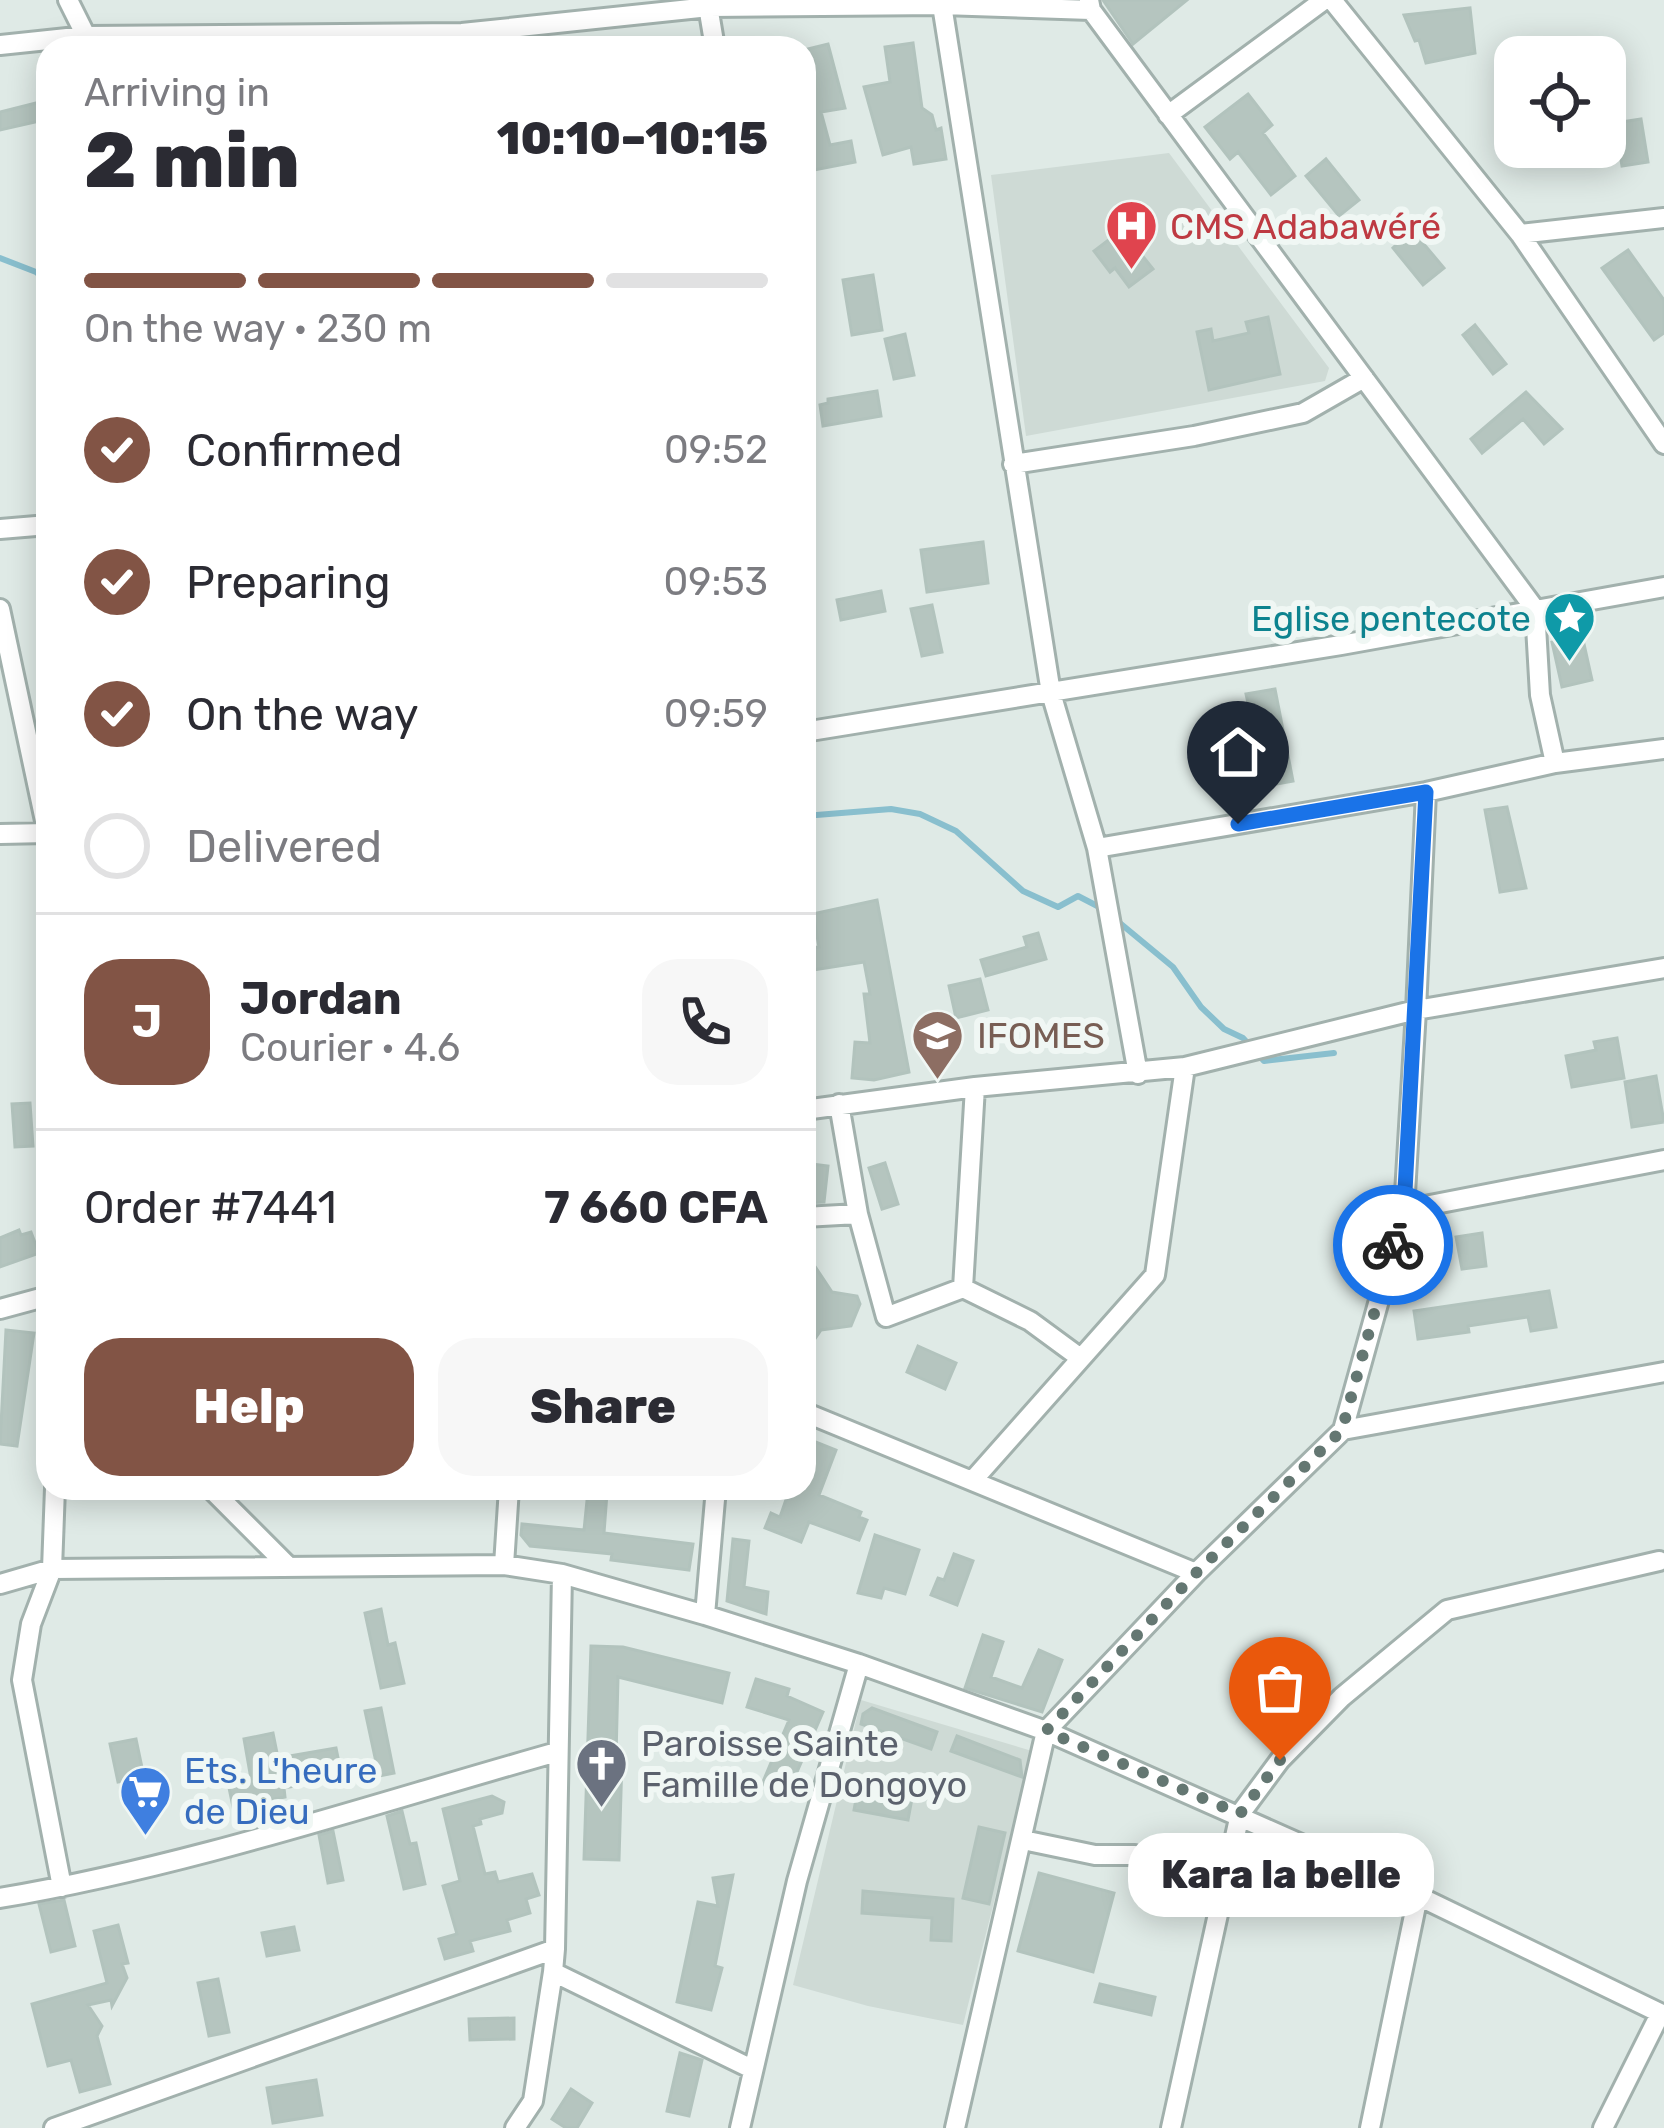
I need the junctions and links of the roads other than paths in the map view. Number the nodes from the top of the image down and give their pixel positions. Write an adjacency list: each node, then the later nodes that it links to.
1 (68, 0): 6 (street)
2 (1328, 0): 11 (street); 13 (street)
3 (708, 4): 4 (street); 7 (street); 8 (street)
4 (942, 5): 5 (street); 16 (street)
5 (1090, 5): 11 (street)
6 (86, 36)
7 (496, 36)
8 (713, 36)
9 (36, 41): 10 (street)
10 (0, 45)
11 (1168, 115): 14 (street)
12 (1664, 218): 13 (street)
13 (1520, 234): 15 (street)
14 (1364, 378): 16 (street); 21 (street)
15 (1664, 444)
16 (1013, 464): 22 (street)
17 (36, 526): 18 (street)
18 (0, 529)
19 (1664, 587): 21 (street)
20 (0, 609): 26 (street)
21 (1535, 609): 22 (street); 25 (street)
22 (1052, 694): 23 (street); 30 (street)
23 (816, 730)
24 (1664, 749): 25 (street)
25 (1555, 764): 27 (street)
26 (36, 778)
27 (1426, 792): 30 (street); 32 (street)
28 (0, 834): 29 (street)
29 (36, 834)
30 (1096, 848): 34 (street)
31 (1664, 968): 32 (street)
32 (1416, 1010): 33 (street); 39 (street)
33 (1185, 1067): 34 (street); 45 (street)
34 (1138, 1074): 35 (street)
35 (975, 1087): 36 (street); 42 (street)
36 (838, 1104): 37 (street); 40 (street)
37 (816, 1108)
38 (1664, 1160): 39 (street)
39 (1404, 1210): 48 (street)
40 (858, 1214): 41 (street); 42 (street)
41 (816, 1216)
42 (963, 1288): 45 (street)
43 (36, 1299): 44 (street)
44 (0, 1309)
45 (1079, 1357): 49 (street)
46 (1664, 1372): 48 (street)
47 (816, 1417): 49 (street)
48 (1342, 1430): 58 (street)
49 (974, 1479): 58 (street)
50 (55, 1500): 57 (street)
51 (222, 1500): 55 (street)
52 (508, 1500): 56 (street)
53 (715, 1500): 61 (street)
54 (1659, 1561): 65 (street)
55 (287, 1565): 56 (street); 57 (street)
56 (504, 1565): 59 (street)
57 (52, 1569): 60 (street); 68 (street)
58 (1196, 1573): 63 (street)
59 (562, 1574): 61 (street); 64 (street)
60 (0, 1584)
61 (705, 1615): 62 (street)
62 (859, 1664): 63 (street); 74 (street)
63 (1046, 1731): 65 (street); 66 (street)
64 (556, 1752): 68 (street); 71 (street)
65 (1240, 1814): 67 (street); 69 (street)
66 (1023, 1840): 67 (street); 78 (street)
67 (1232, 1850): 79 (street)
68 (62, 1887): 70 (street)
69 (1418, 1896): 73 (street); 80 (street)
70 (0, 1898)
71 (555, 1949): 72 (street); 75 (street)
72 (553, 1972): 74 (street); 76 (street)
73 (1662, 2014): 81 (street)
74 (752, 2069): 77 (street)
75 (54, 2128)
76 (515, 2128)
77 (740, 2128)
78 (955, 2128)
79 (1171, 2128)
80 (1370, 2128)
81 (1603, 2128)

